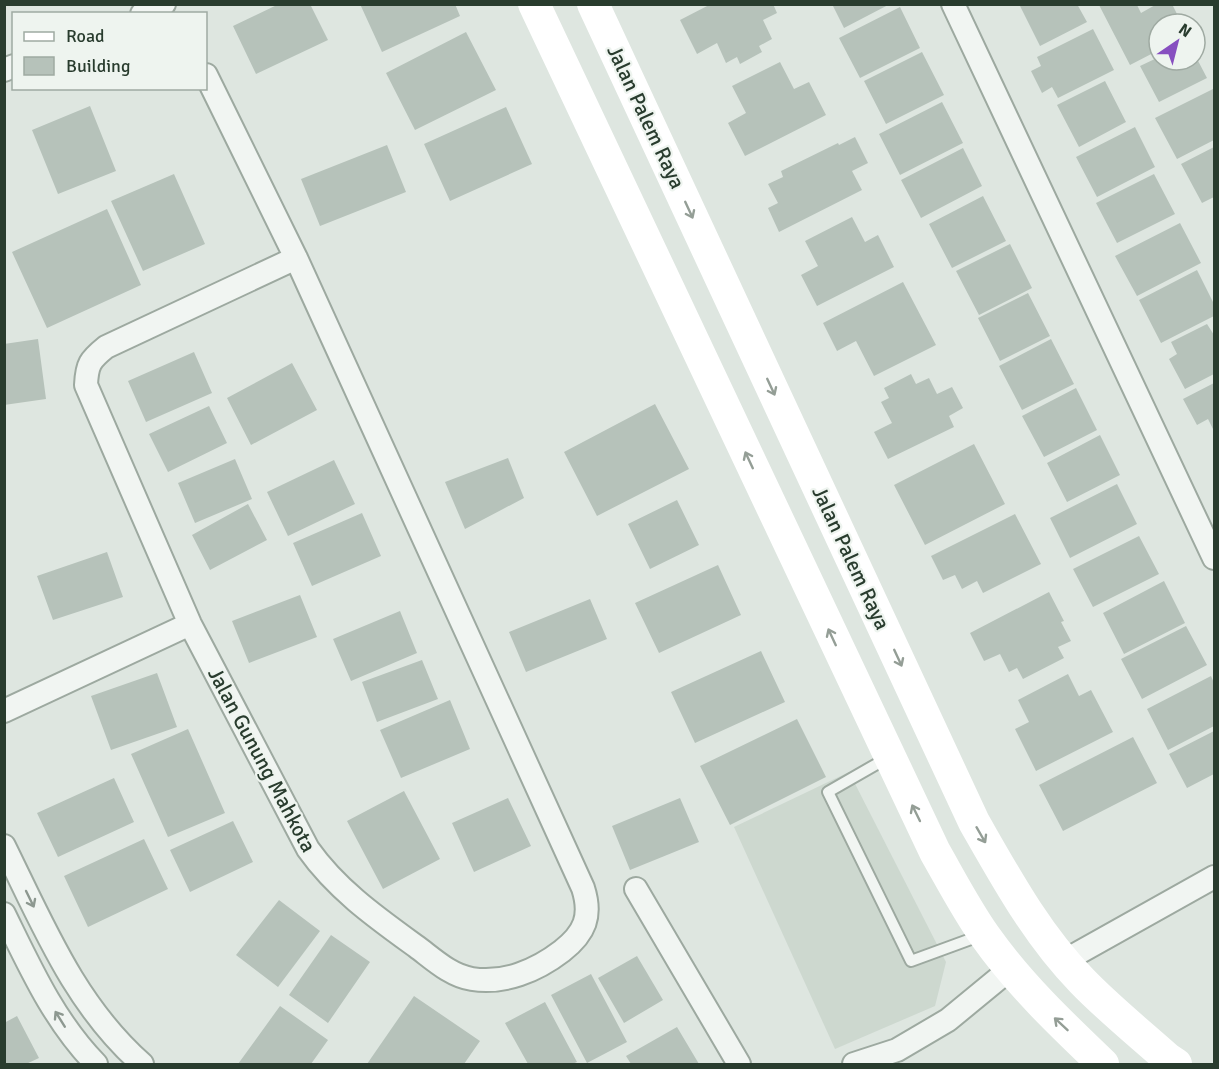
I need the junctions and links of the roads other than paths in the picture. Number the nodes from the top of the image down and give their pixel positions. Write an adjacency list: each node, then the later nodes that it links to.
1 (164, 4): 5 (street)
2 (534, 4): 11 (street, one-way to 2)
3 (593, 4): 17 (street, Jalan Palem Raya, one-way to 17)
4 (953, 4): 8 (street)
5 (146, 12)
6 (207, 77): 7 (street, Jalan Gunung Mahkota)
7 (296, 258): 9 (street, Jalan Gunung Mahkota); 9 (street, Jalan Gunung Mahkota)
8 (1215, 558)
9 (190, 624): 10 (street)
10 (4, 711)
11 (889, 757): 16 (street, one-way to 11); 16 (lane)
12 (4, 846): 21 (street, one-way to 21)
13 (1215, 877): 17 (street)
14 (636, 889): 22 (street)
15 (4, 914): 20 (street, one-way to 15)
16 (984, 934): 18 (street)
17 (1064, 961): 25 (street, Jalan Palem Raya)
18 (1010, 969): 19 (street); 24 (street, one-way to 18)
19 (890, 1057): 23 (street)
20 (96, 1065)
21 (142, 1065)
22 (738, 1065)
23 (854, 1065)
24 (1103, 1065)
25 (1176, 1065)

